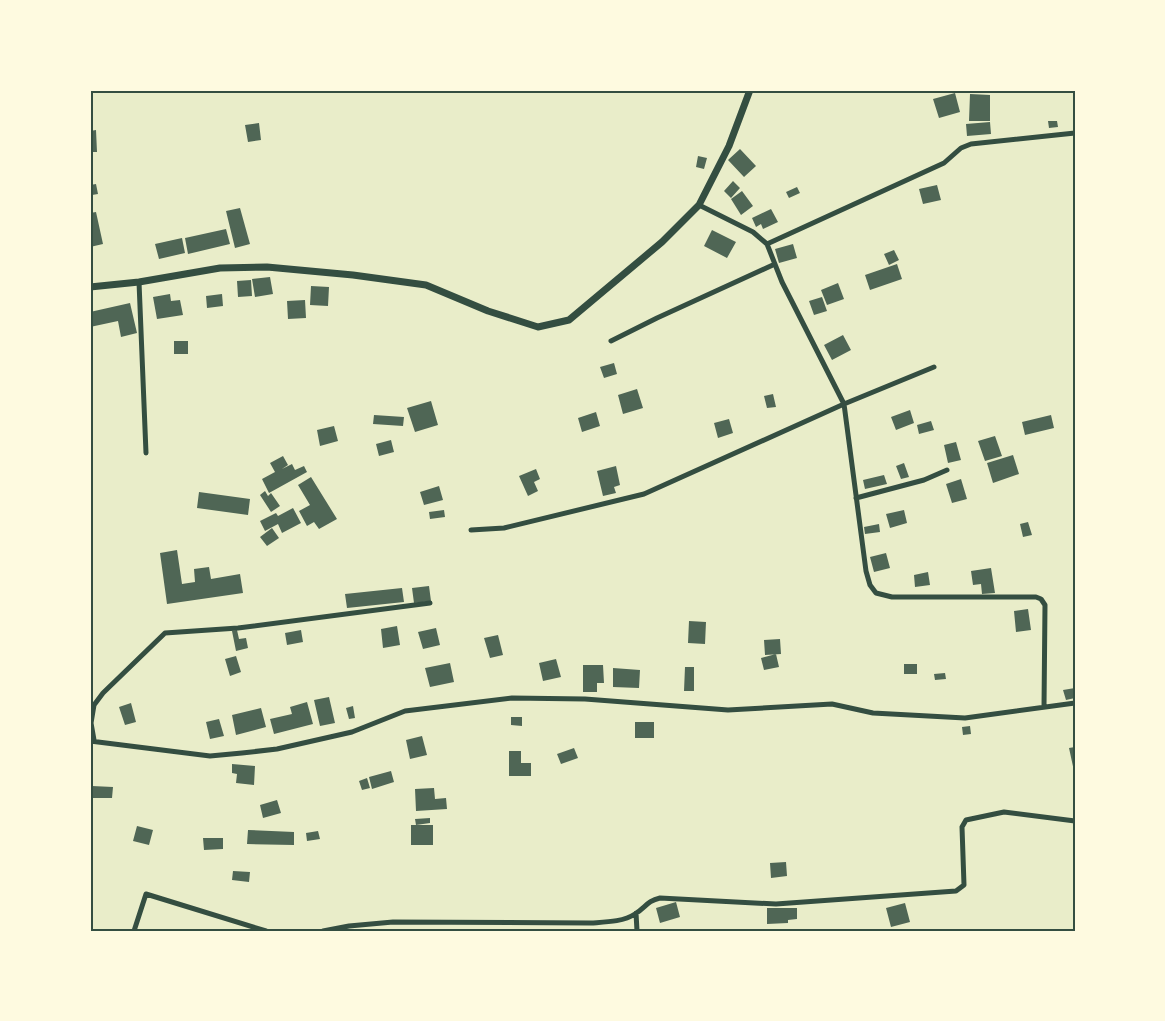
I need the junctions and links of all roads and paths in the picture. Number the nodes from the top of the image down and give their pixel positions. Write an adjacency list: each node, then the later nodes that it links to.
1 (750, 90): 3 (main road)
2 (1075, 133): 4 (street)
3 (699, 205): 4 (street); 6 (main road)
4 (767, 244): 5 (street)
5 (775, 264): 8 (street); 10 (street)
6 (139, 282): 7 (main road); 11 (street)
7 (90, 287)
8 (611, 342)
9 (934, 367): 10 (street)
10 (843, 404): 13 (street); 14 (street)
11 (146, 453)
12 (947, 470): 13 (street)
13 (856, 498): 17 (street)
14 (471, 530)
15 (430, 603): 18 (street)
16 (1075, 703): 17 (street)
17 (1044, 707): 18 (street)
18 (92, 741)
19 (1075, 821): 20 (street)
20 (636, 913): 23 (street); 24 (street)
21 (134, 931): 22 (street)
22 (266, 931)
23 (323, 931)
24 (637, 931)

